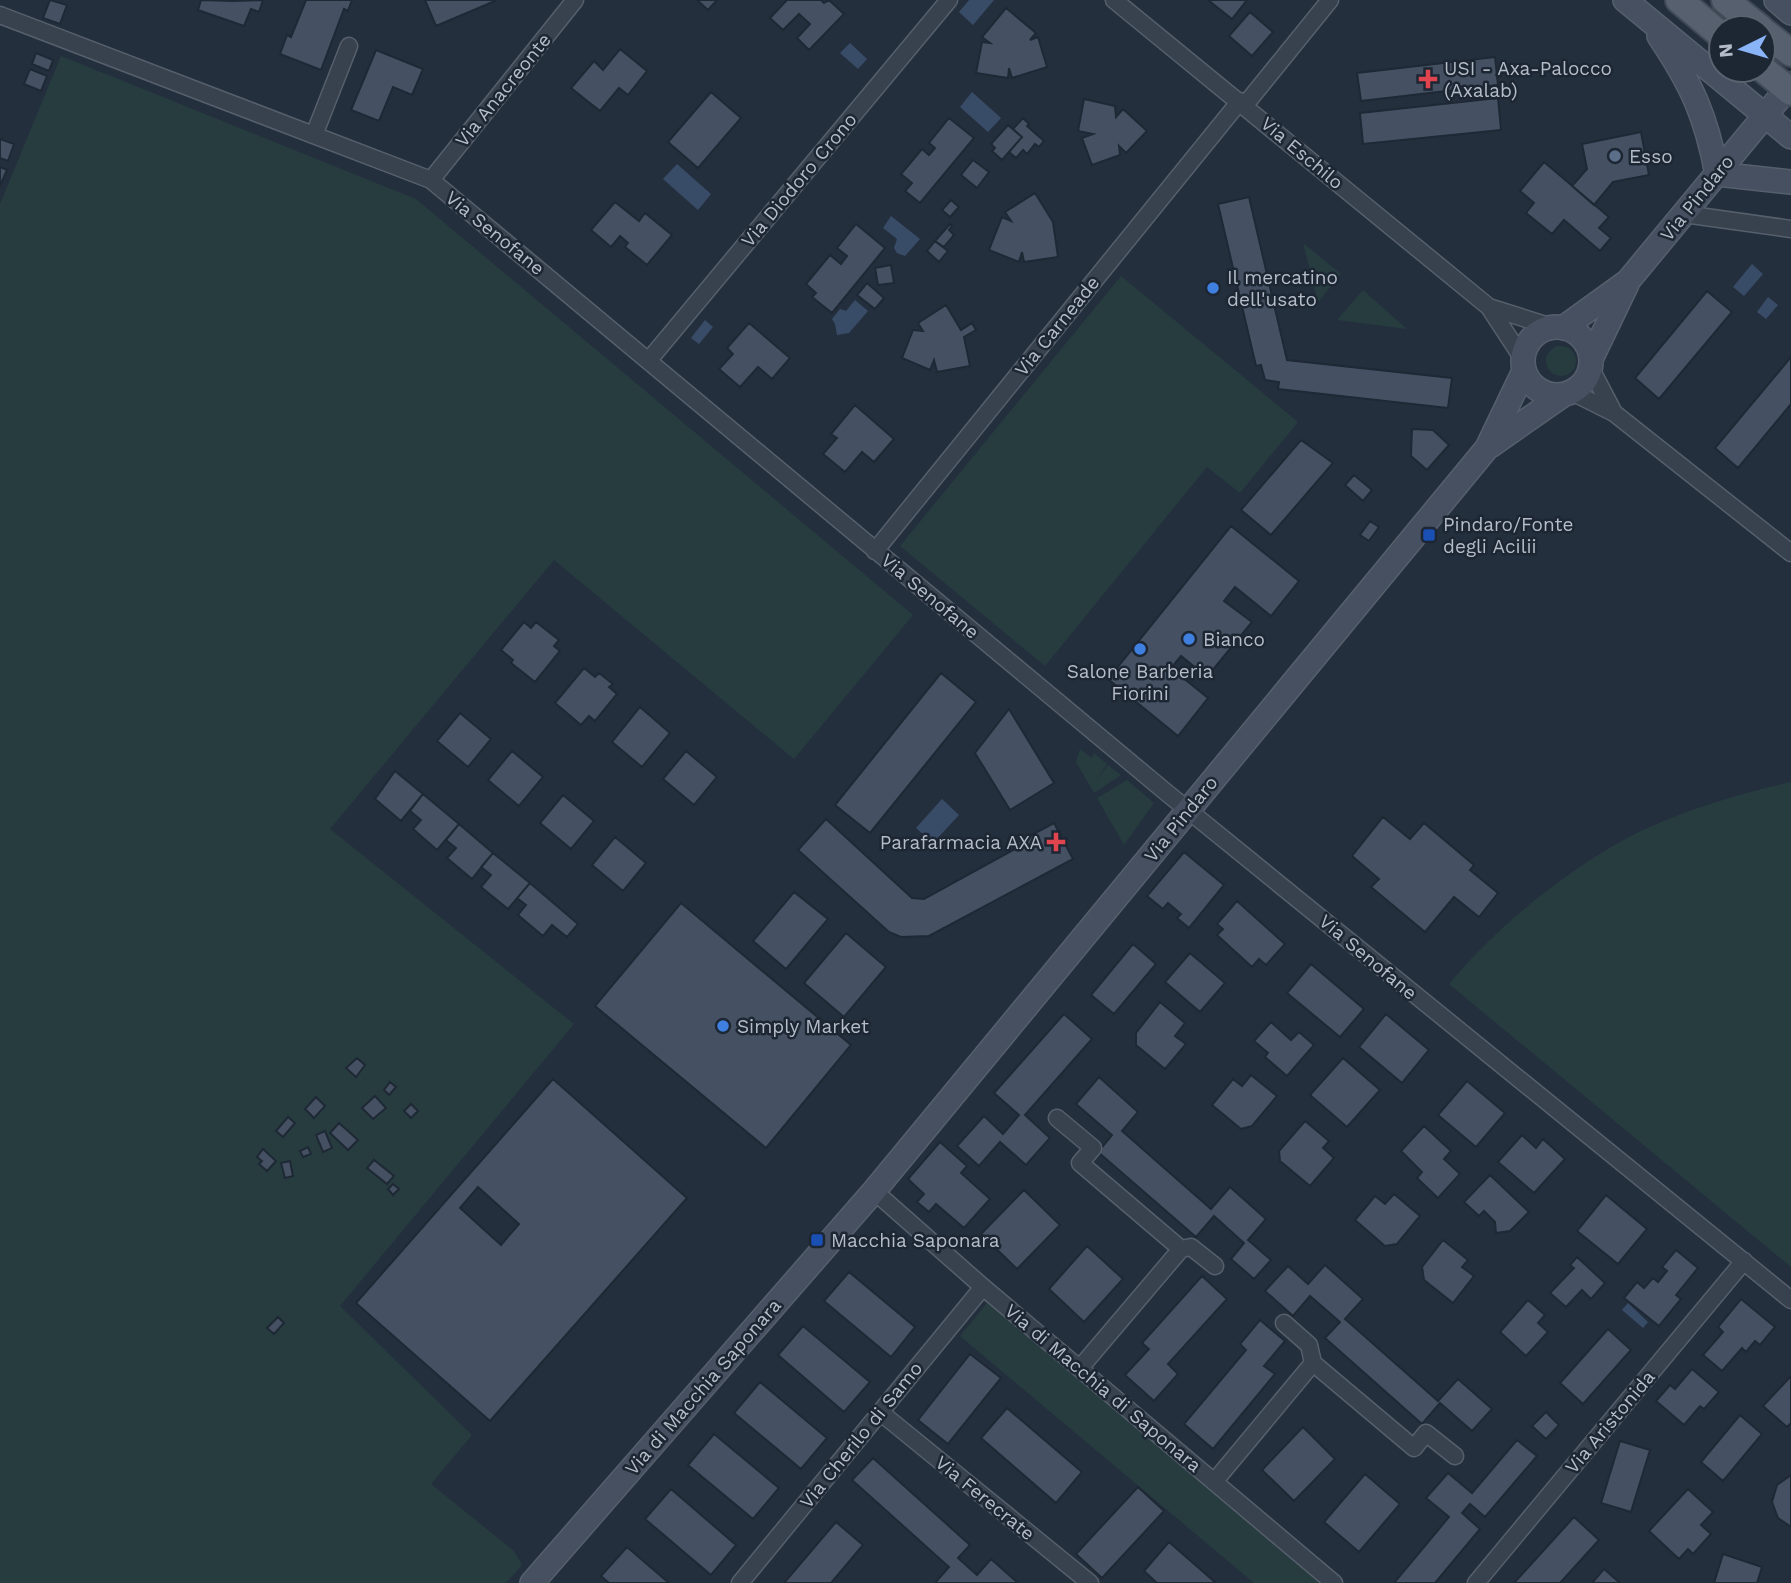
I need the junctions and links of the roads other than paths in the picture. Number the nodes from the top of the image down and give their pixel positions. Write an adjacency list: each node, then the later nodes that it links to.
1 (575, 0): 22 (street, Via Anacreonte)
2 (950, 0): 29 (street, Via Diodoro Crono)
3 (1114, 0): 17 (street, Via Eschilo)
4 (1330, 0): 17 (street, Via Carneade)
5 (1679, 0): 12 (main road)
6 (1725, 0): 10 (main road)
7 (1776, 0): 9 (street)
8 (1635, 7): 18 (street); 21 (street)
9 (1791, 13)
10 (1742, 14)
11 (0, 15): 19 (street, Via Senofane)
12 (1707, 23)
13 (1777, 42): 15 (main road)
14 (349, 46): 19 (street)
15 (1791, 53)
16 (1790, 88): 18 (street, Via Pindaro)
17 (1242, 103): 27 (street, Via Eschilo); 35 (street, Via Carneade)
18 (1765, 115): 20 (street); 21 (street, Via Pindaro)
19 (314, 135): 22 (street, Via Senofane)
20 (1791, 136)
21 (1717, 174): 23 (street); 24 (street, Via Pindaro)
22 (431, 180): 29 (street, Via Senofane)
23 (1791, 182)
24 (1684, 214): 25 (street); 26 (street, Via Pindaro)
25 (1791, 229)
26 (1628, 281): 28 (street); 30 (street)
27 (1489, 307): 28 (street); 31 (street)
28 (1558, 327): 30 (street); 31 (street)
29 (649, 360): 35 (street, Via Senofane)
30 (1591, 364): 32 (street); 33 (street)
31 (1524, 365): 32 (street); 34 (street)
32 (1568, 394): 33 (street); 34 (street)
33 (1614, 414): 36 (street)
34 (1488, 448): 37 (street, Via Pindaro)
35 (875, 551): 37 (street, Via Senofane)
36 (1791, 553)
37 (1188, 810): 39 (street, Via Pindaro); 41 (street, Via Senofane)
38 (1057, 1118): 40 (street)
39 (874, 1191): 43 (street, Via di Macchia di Saponara); 51 (street, Via di Macchia Saponara)
40 (1181, 1249): 42 (street); 47 (street)
41 (1744, 1261): 44 (street, Via Senofane); 55 (street, Via Aristonida)
42 (1215, 1266)
43 (983, 1287): 47 (street, Via di Macchia di Saponara); 48 (street, Via Cherilo di Samo)
44 (1791, 1300)
45 (1284, 1323): 46 (street)
46 (1313, 1363): 49 (street); 50 (street)
47 (1080, 1368): 50 (street, Via di Macchia di Saponara)
48 (880, 1412): 52 (street, Via Cherilo di Samo); 53 (street, Via Ferecrate)
49 (1455, 1456)
50 (1214, 1482): 54 (street, Via di Macchia di Saponara)
51 (532, 1583)
52 (740, 1583)
53 (1090, 1583)
54 (1334, 1583)
55 (1476, 1583)

